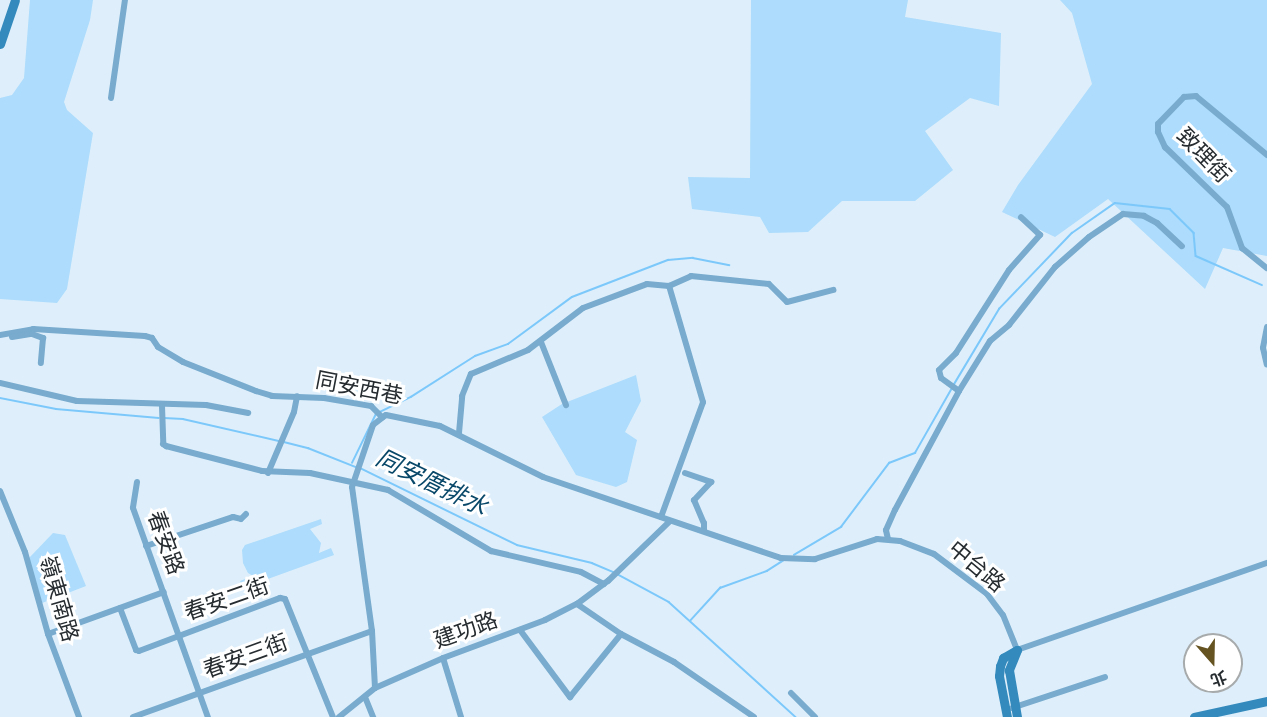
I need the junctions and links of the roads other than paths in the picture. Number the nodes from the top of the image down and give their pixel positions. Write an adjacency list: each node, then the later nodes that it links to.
1 (15, 0): 3 (street)
2 (125, 0): 4 (street)
3 (0, 44)
4 (111, 98)
5 (1267, 155): 8 (street, 致理街)
6 (1021, 217): 17 (street)
7 (1182, 246): 17 (street)
8 (1267, 268)
9 (669, 286): 10 (street); 13 (street); 30 (street)
10 (833, 290)
11 (1267, 327): 15 (street)
12 (3, 334): 14 (street); 18 (street, 同安西巷)
13 (541, 342): 19 (street); 23 (street)
14 (41, 363)
15 (1267, 365)
16 (0, 383): 20 (street)
17 (959, 391): 33 (street)
18 (297, 396): 22 (street, 同安西巷); 24 (street)
19 (566, 405)
20 (162, 407): 21 (street); 24 (street)
21 (248, 413)
22 (382, 417): 23 (street, 同安西巷); 26 (street)
23 (459, 433): 30 (street, 同安西巷)
24 (268, 473): 26 (street)
25 (685, 473): 32 (street)
26 (354, 480): 36 (street); 41 (street)
27 (136, 482): 34 (street, 春安路)
28 (0, 491): 42 (street, 嶺東南路)
29 (246, 514): 34 (street)
30 (661, 517): 31 (street, 同安西巷)
31 (669, 522): 32 (street, 中台路); 36 (street, 建功路)
32 (704, 530): 33 (street, 中台路)
33 (888, 539): 45 (street, 中台路)
34 (146, 546): 37 (street, 春安路)
35 (1267, 563): 45 (street)
36 (606, 583): 38 (street, 建功路)
37 (164, 592): 39 (street); 44 (street, 春安路)
38 (577, 604): 40 (street, 建功路); 43 (street)
39 (120, 608): 42 (street); 44 (street, 春安二街)
40 (520, 630): 43 (street); 47 (street, 建功路)
41 (372, 631): 46 (street, 春安三街); 49 (street)
42 (48, 634): 55 (street, 嶺東南路)
43 (621, 634): 62 (street)
44 (179, 636): 46 (street, 春安二街); 50 (street, 春安路)
45 (1017, 650): 54 (street)
46 (308, 654): 50 (street, 春安三街); 58 (street, 春安二街)
47 (442, 658): 49 (street, 建功路); 61 (street)
48 (1105, 676): 54 (street)
49 (375, 688): 52 (street, 建功路)
50 (199, 693): 56 (street, 春安三街); 57 (street, 春安路)
51 (791, 693): 63 (street)
52 (366, 697): 59 (street, 建功路); 60 (street)
53 (1267, 701): 64 (street)
54 (1011, 712)
55 (79, 717)
56 (133, 717)
57 (208, 717)
58 (333, 717)
59 (339, 717)
60 (373, 717)
61 (461, 717)
62 (754, 717)
63 (815, 717)
64 (1194, 717)

